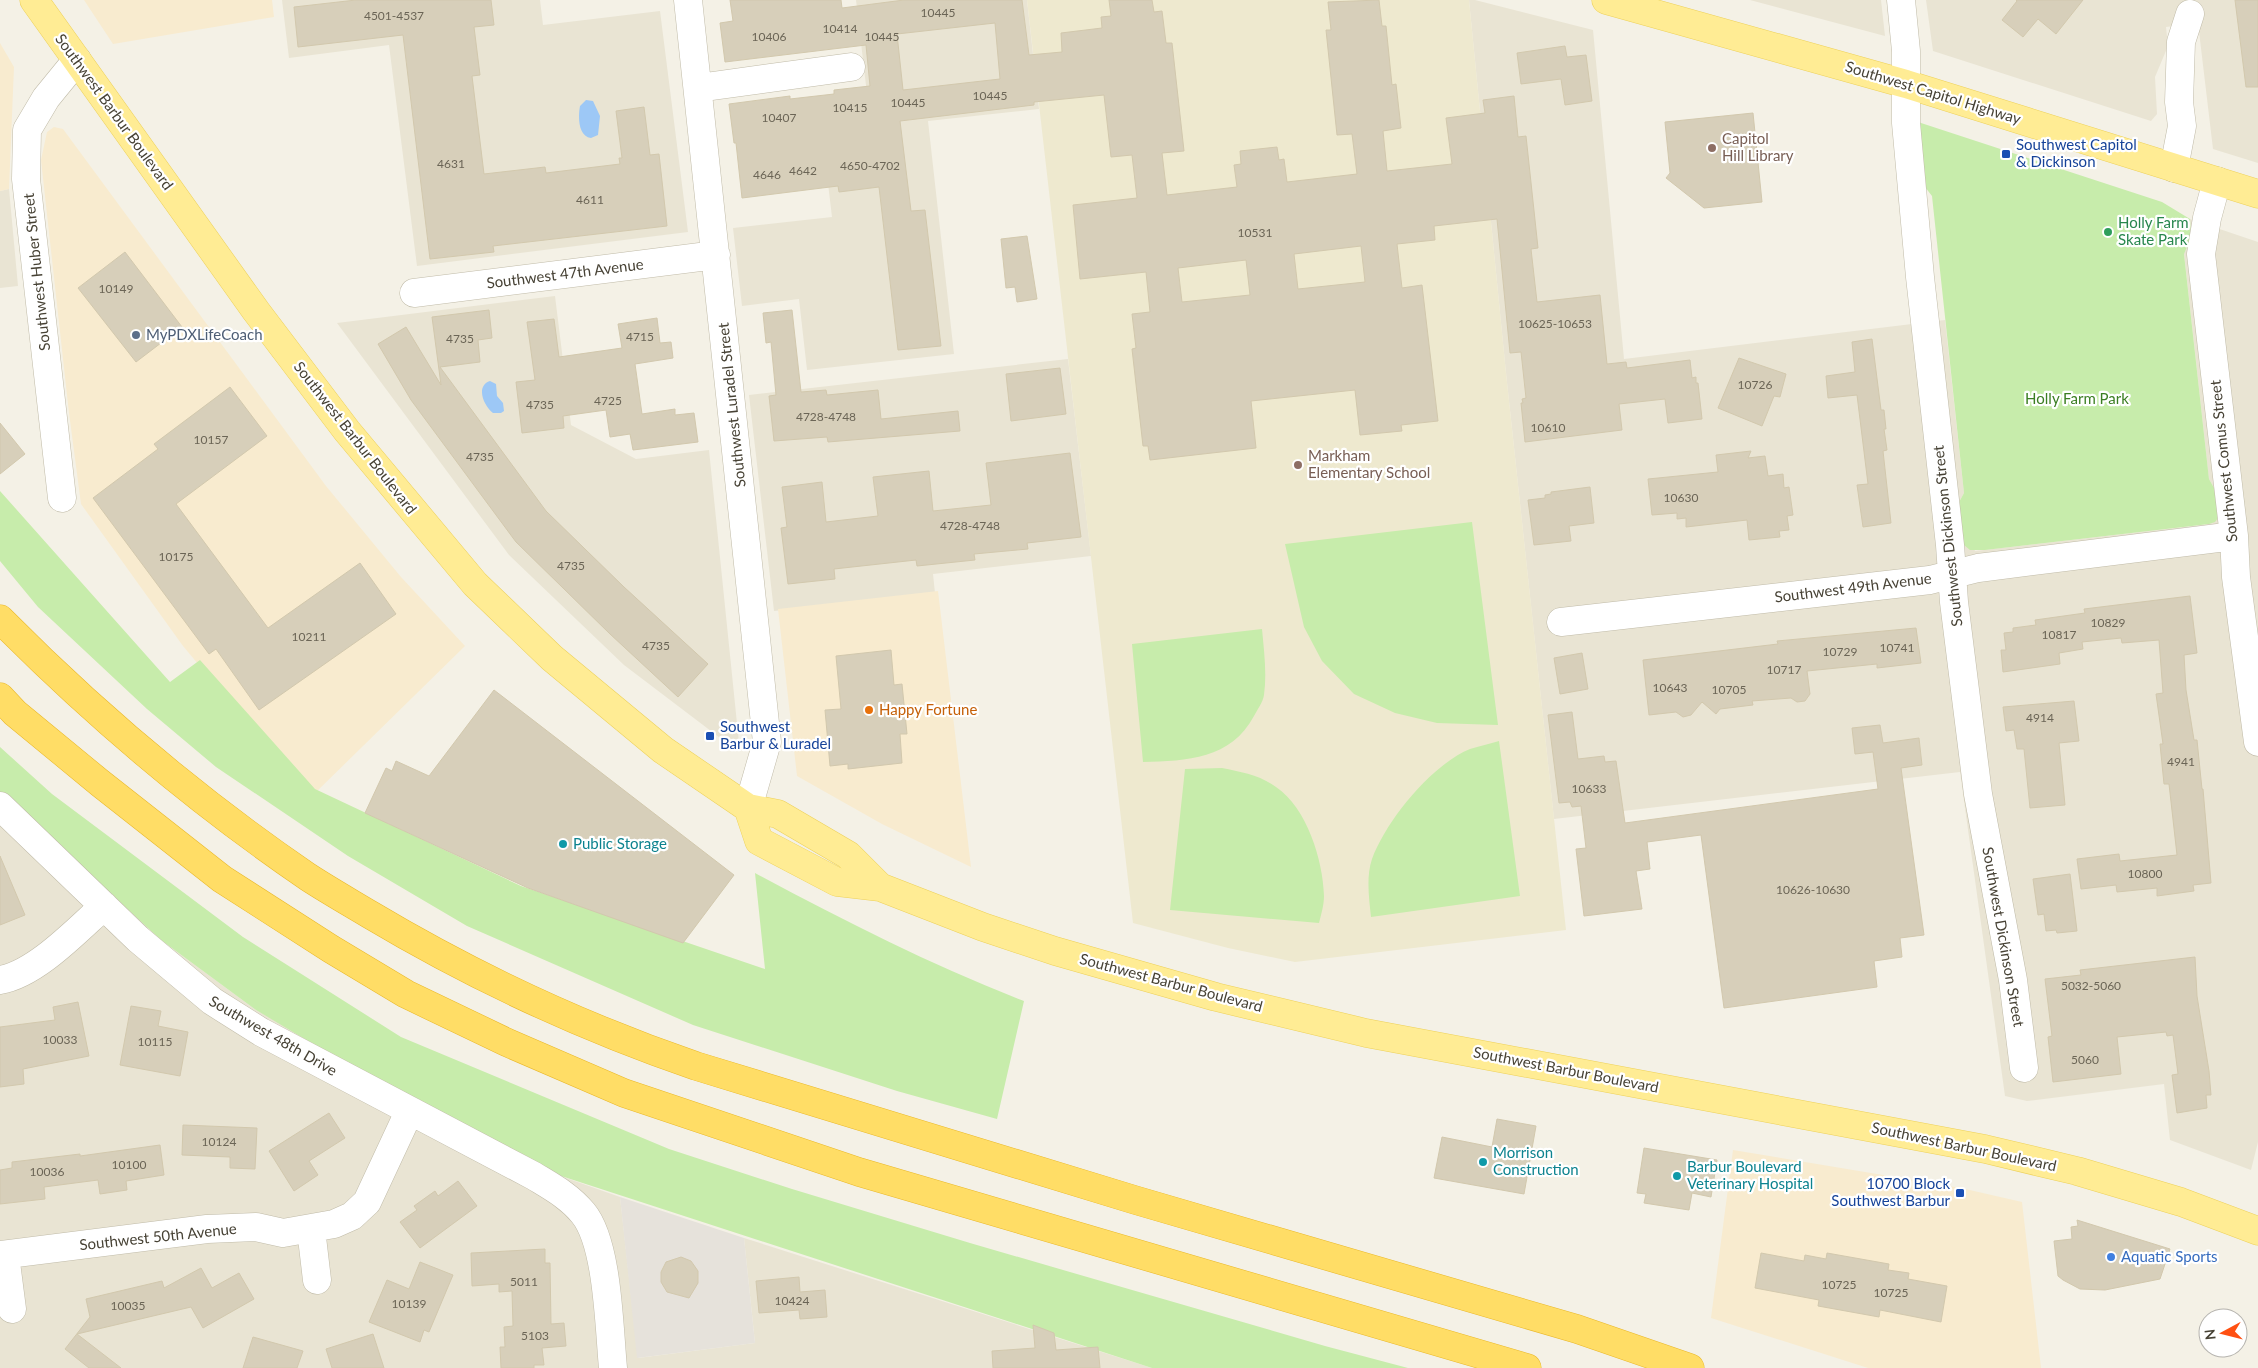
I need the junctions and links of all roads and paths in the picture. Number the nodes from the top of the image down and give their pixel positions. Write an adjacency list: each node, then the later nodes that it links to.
1 (34, 0): 6 (main road, Southwest Barbur Boulevard)
2 (688, 0): 9 (street, Southwest Luradel Street)
3 (1606, 0): 8 (main road, Southwest Capitol Highway)
4 (1901, 0): 8 (street, Southwest Dickinson Street)
5 (2190, 14): 10 (street)
6 (77, 60): 15 (street, Southwest Huber Street); 23 (main road, Southwest Barbur Boulevard)
7 (851, 67): 9 (street)
8 (1906, 84): 10 (main road, Southwest Capitol Highway); 17 (street, Southwest Dickinson Street)
9 (698, 88): 13 (street, Southwest Luradel Street)
10 (2174, 168): 11 (main road, Southwest Capitol Highway)
11 (2217, 181): 12 (main road, Southwest Capitol Highway); 16 (street, Southwest Comus Street)
12 (2258, 194)
13 (716, 254): 14 (street, Southwest 47th Avenue); 23 (street, Southwest Luradel Street)
14 (414, 293)
15 (62, 498)
16 (2234, 536): 17 (street, Southwest 49th Avenue); 21 (street, Southwest Comus Street)
17 (1952, 575): 19 (street, Southwest 49th Avenue); 26 (street, Southwest Dickinson Street)
18 (0, 619): 35 (highway)
19 (1560, 622)
20 (0, 697): 34 (highway)
21 (2258, 742)
22 (0, 806): 24 (street, Southwest 48th Drive)
23 (748, 808): 29 (main road, Southwest Barbur Boulevard)
24 (104, 906): 25 (street); 27 (street, Southwest 48th Drive)
25 (0, 980)
26 (2024, 1068)
27 (409, 1112): 28 (street, Southwest 50th Avenue); 33 (street, Southwest 48th Drive)
28 (311, 1229): 30 (street, Southwest 50th Avenue); 31 (street)
29 (2258, 1231)
30 (2, 1255): 32 (street, Southwest 50th Avenue)
31 (317, 1280)
32 (12, 1310)
33 (613, 1368)
34 (1527, 1368)
35 (1690, 1368)

